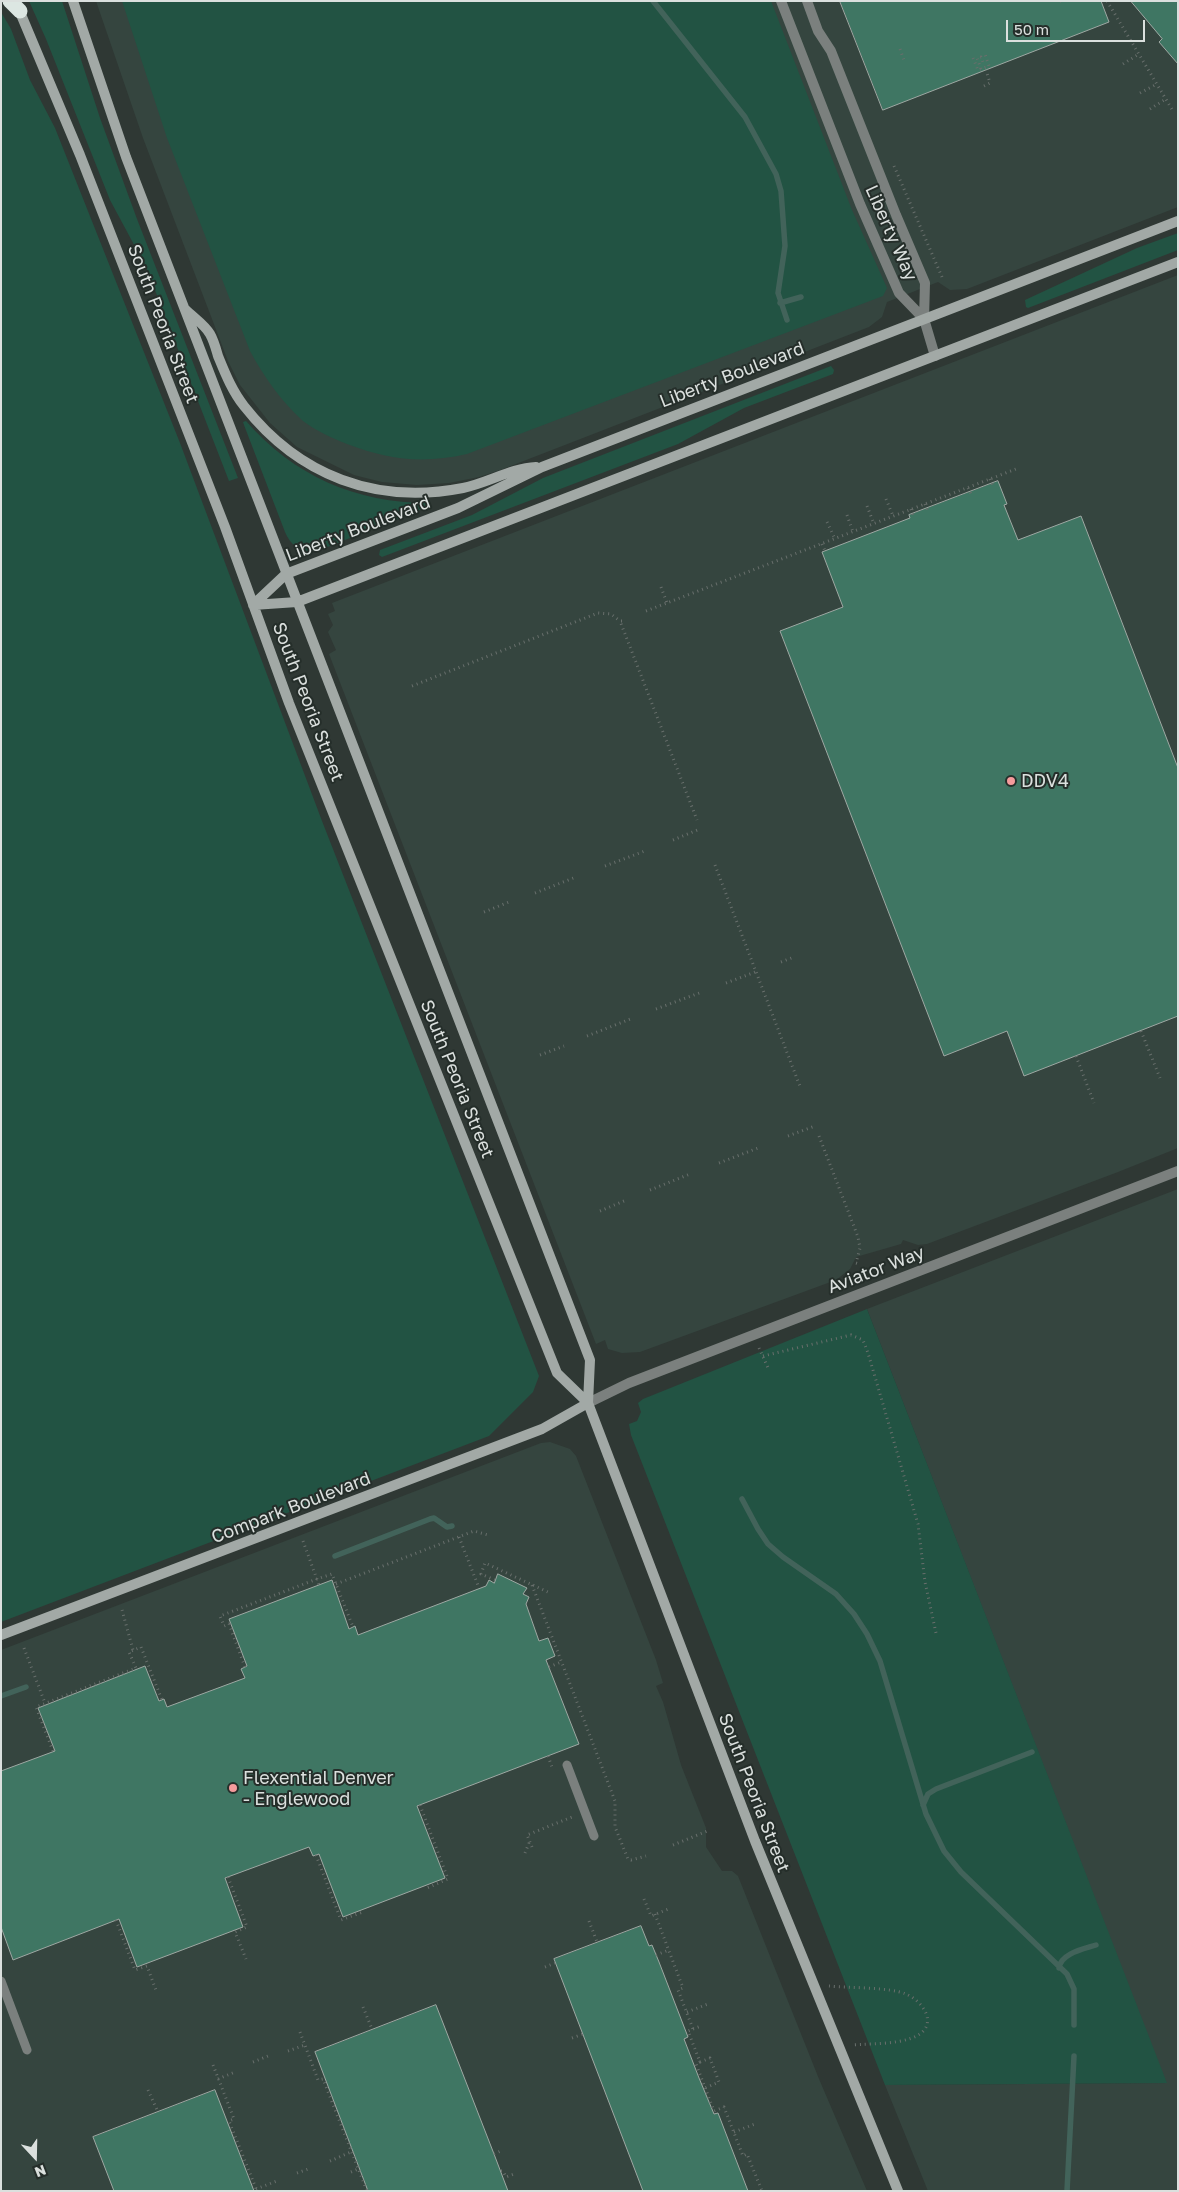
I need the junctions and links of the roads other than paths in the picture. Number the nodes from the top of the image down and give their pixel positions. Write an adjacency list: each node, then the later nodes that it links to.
1 (73, 1): 7 (main road, South Peoria Street)
2 (781, 1): 8 (street, Liberty Way)
3 (807, 1): 8 (street, Liberty Way)
4 (15, 5): 13 (main road, South Peoria Street)
5 (1178, 220): 8 (main road, Liberty Boulevard)
6 (1178, 262): 9 (main road)
7 (183, 307): 10 (main road); 11 (main road, South Peoria Street)
8 (924, 318): 9 (street); 10 (main road, Liberty Boulevard)
9 (935, 356): 12 (main road)
10 (542, 466): 11 (main road, Liberty Boulevard)
11 (286, 574): 12 (main road, South Peoria Street); 13 (main road, Liberty Boulevard)
12 (297, 602): 13 (main road); 15 (main road, South Peoria Street)
13 (253, 605): 15 (main road, South Peoria Street)
14 (1178, 1171): 15 (street, Aviator Way)
15 (588, 1403): 16 (main road, Compark Boulevard); 21 (main road, South Peoria Street)
16 (1, 1635)
17 (567, 1765): 18 (lane)
18 (594, 1836)
19 (1, 1981): 20 (lane)
20 (27, 2050)
21 (898, 2191)

